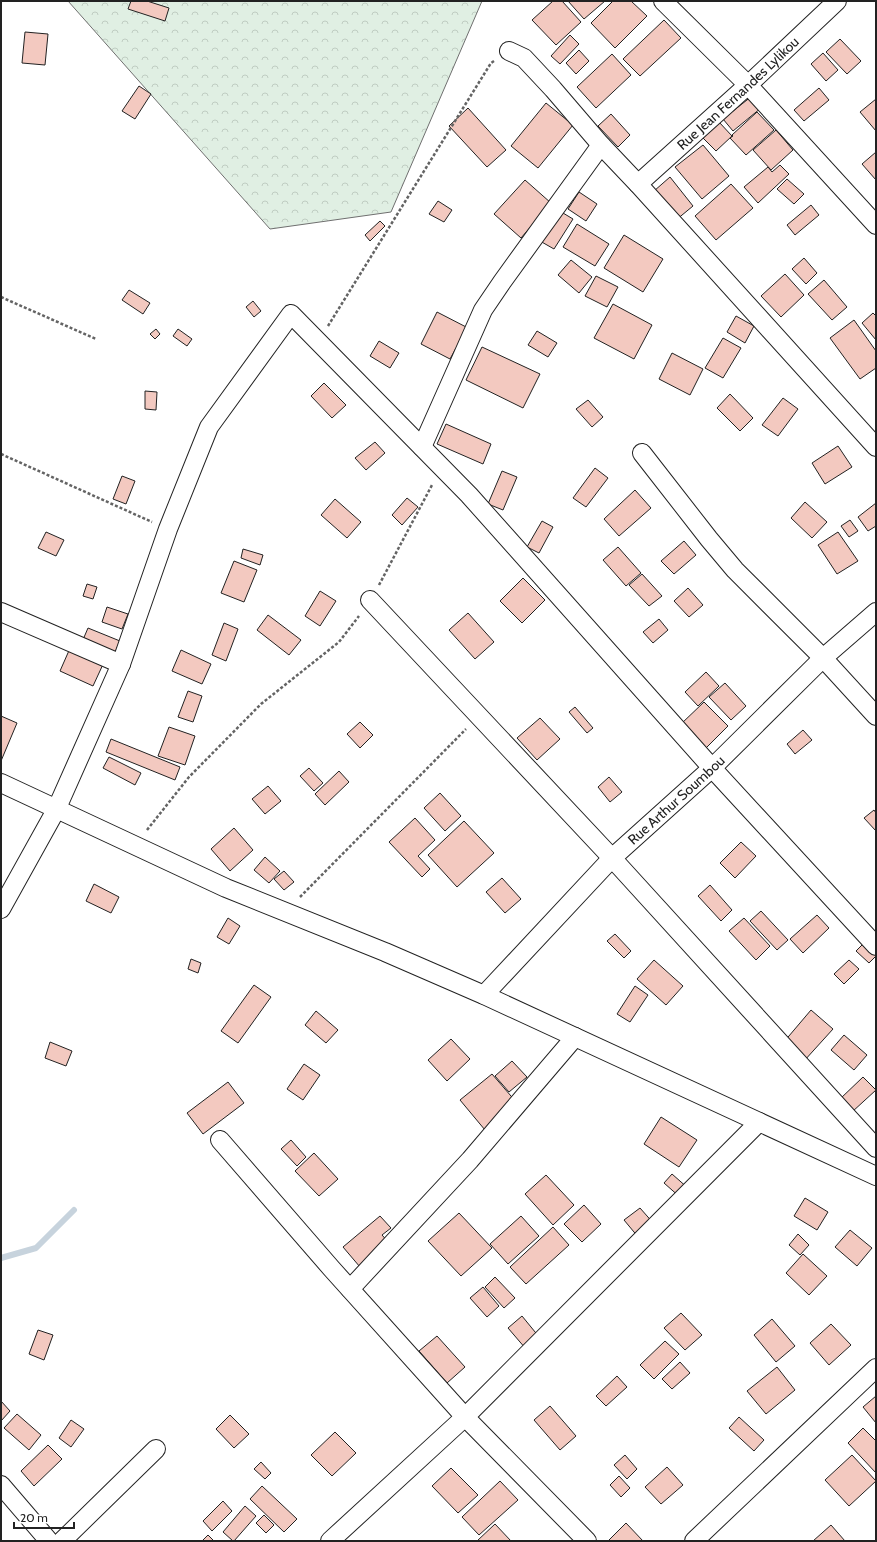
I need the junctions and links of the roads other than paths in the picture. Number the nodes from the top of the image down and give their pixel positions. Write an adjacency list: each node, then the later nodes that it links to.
1 (663, 1): 4 (street)
2 (836, 1): 4 (street, Rue Jean Fernandes Lylikou)
3 (508, 51): 5 (street)
4 (748, 85): 6 (street, Rue Jean Fernandes Lylikou); 7 (street)
5 (601, 145): 6 (street); 8 (street)
6 (638, 184): 9 (street)
7 (876, 225)
8 (422, 447): 15 (street); 17 (street)
9 (876, 447)
10 (642, 453): 14 (street)
11 (370, 600): 20 (street)
12 (1, 612): 15 (street)
13 (876, 612): 14 (street, Rue Arthur Soumbou)
14 (823, 658): 16 (street); 17 (street, Rue Arthur Soumbou)
15 (121, 664): 19 (street)
16 (876, 716)
17 (712, 768): 20 (street, Rue Arthur Soumbou); 22 (street)
18 (1, 783): 19 (street)
19 (56, 810): 21 (street); 23 (street)
20 (612, 858): 23 (street, Rue Arthur Soumbou); 27 (street)
21 (1, 909)
22 (876, 946)
23 (484, 995): 24 (street)
24 (575, 1037): 25 (street); 29 (street)
25 (759, 1122): 28 (street); 31 (street)
26 (220, 1140): 29 (street)
27 (876, 1148)
28 (876, 1176)
29 (350, 1289): 31 (street)
30 (876, 1368): 38 (street)
31 (465, 1417): 36 (street); 37 (street)
32 (156, 1449): 35 (street)
33 (1, 1485): 34 (street)
34 (49, 1541)
35 (62, 1541)
36 (330, 1541)
37 (586, 1541)
38 (694, 1541)

